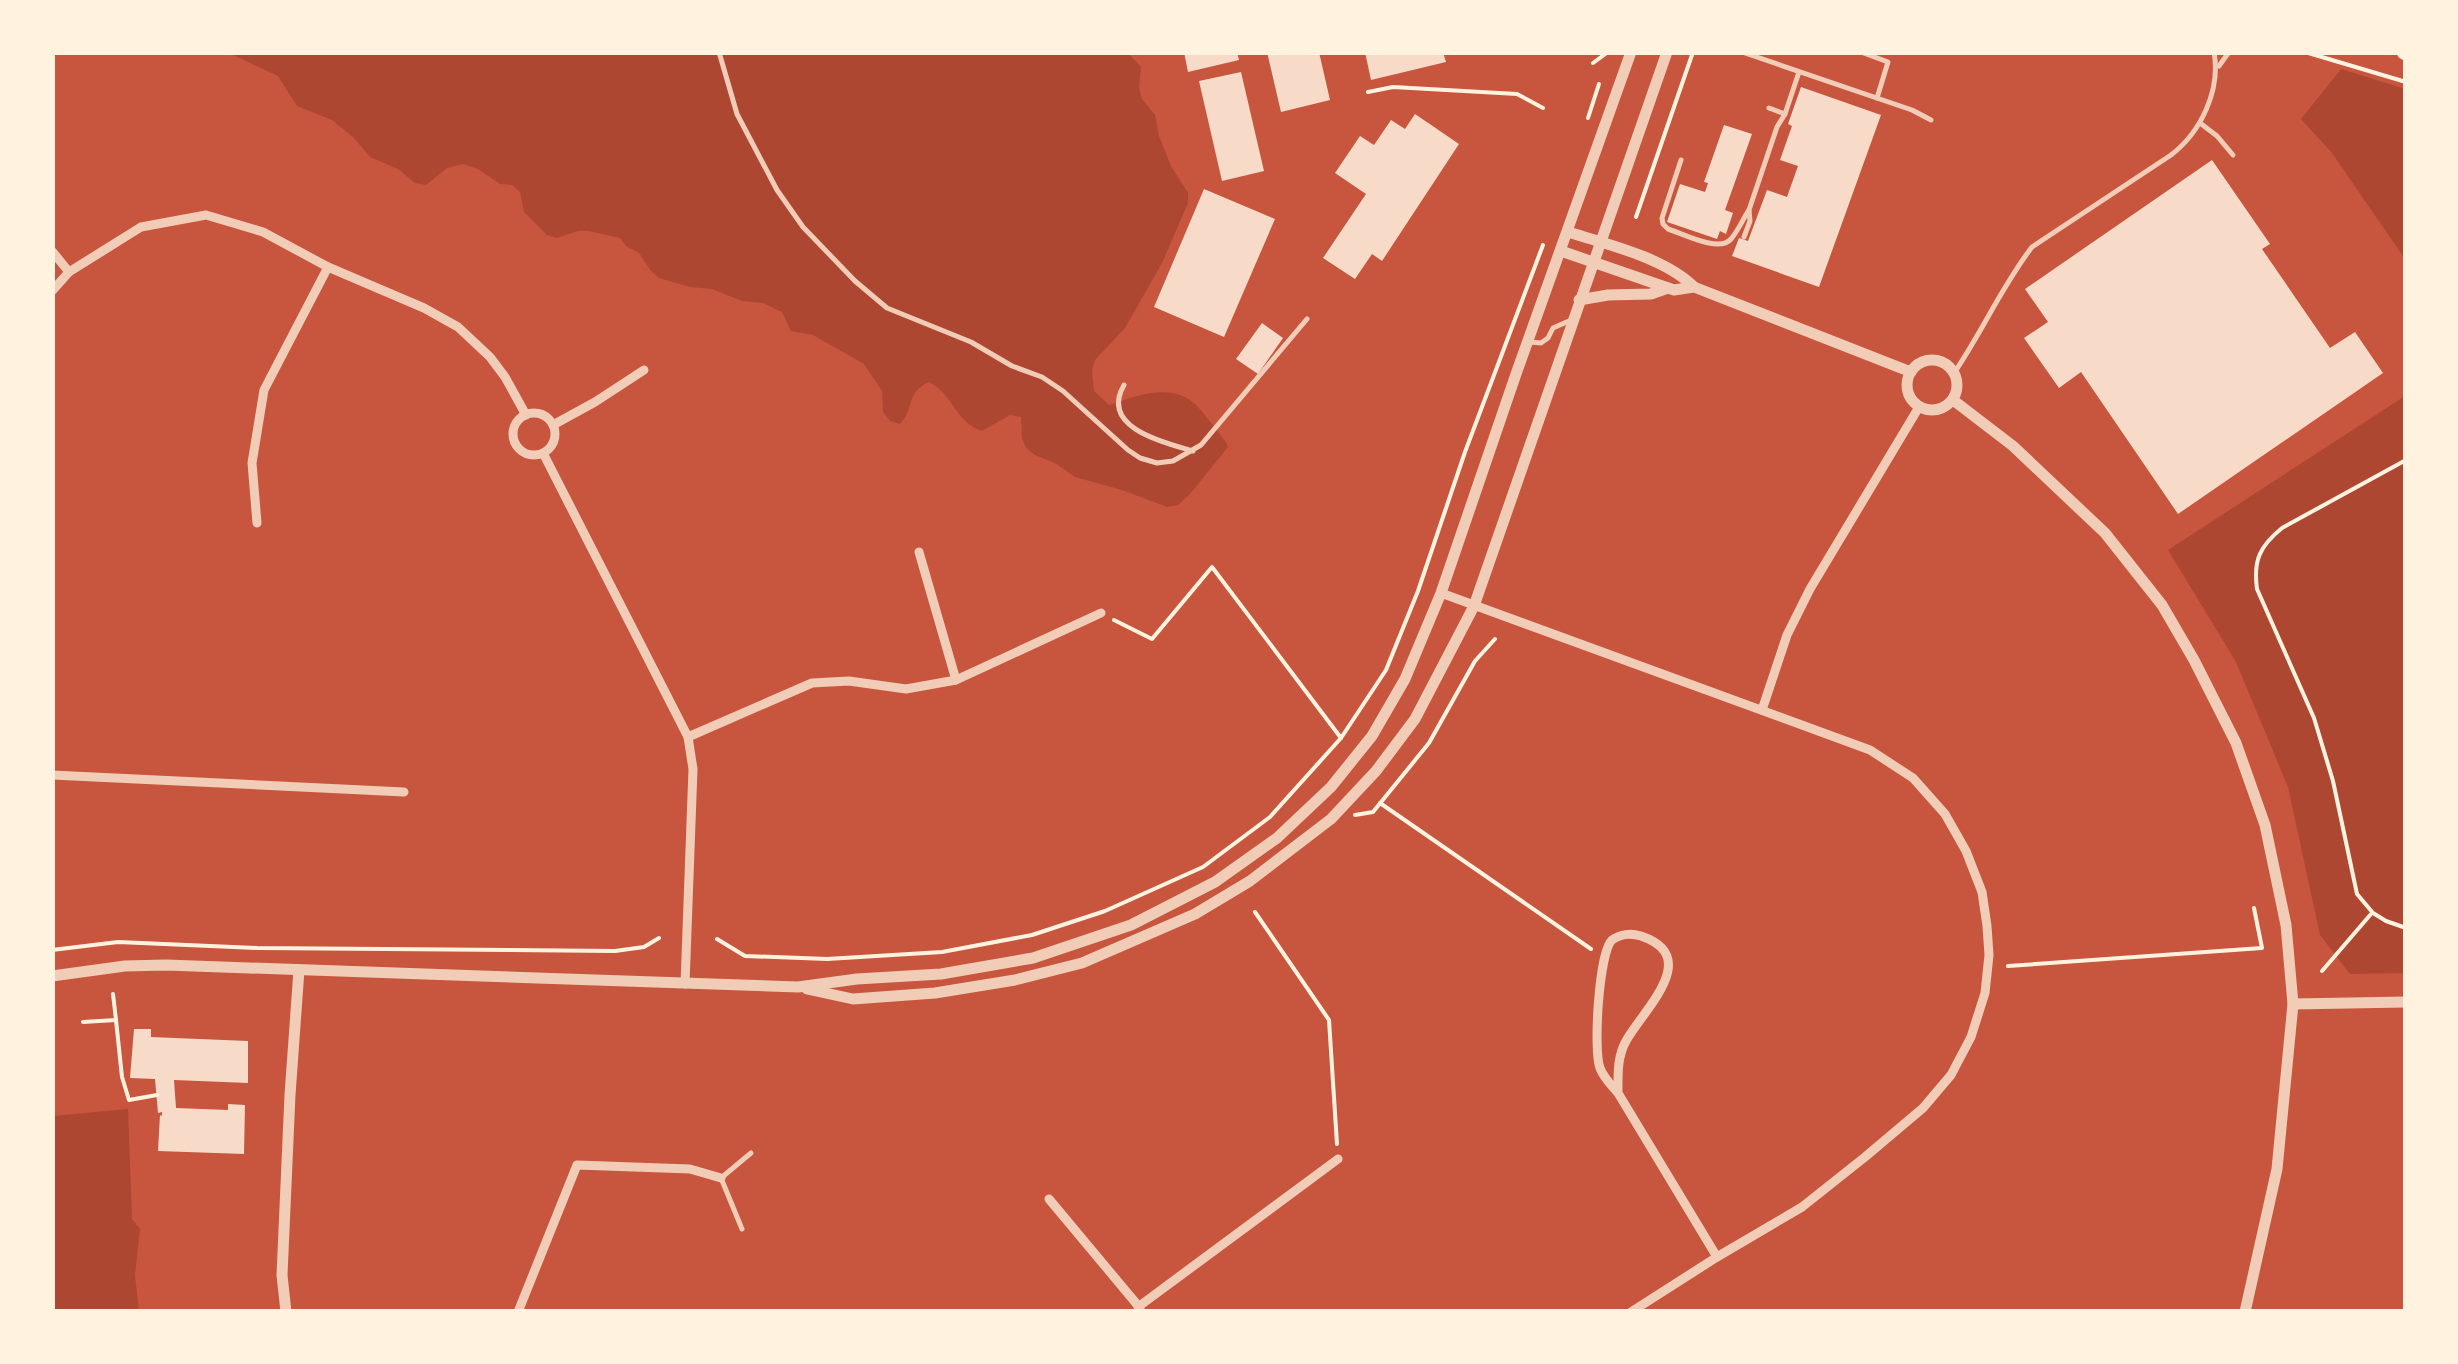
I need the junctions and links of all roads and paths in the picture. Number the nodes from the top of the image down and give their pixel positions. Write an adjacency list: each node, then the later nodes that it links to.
1 (719, 52): 52 (lane)
2 (1608, 52): 11 (path)
3 (1632, 52): 28 (street)
4 (1667, 52): 30 (street)
5 (1693, 52): 27 (path)
6 (1742, 52): 13 (lane)
7 (1861, 52): 17 (lane)
8 (2214, 52): 12 (lane)
9 (2230, 52): 12 (lane)
10 (2304, 52): 14 (path)
11 (1593, 62)
12 (2217, 68): 23 (lane)
13 (1799, 72): 17 (lane); 20 (lane)
14 (2406, 82)
15 (1599, 84): 21 (path)
16 (1368, 92): 18 (path)
17 (1877, 98): 22 (lane)
18 (1544, 108)
19 (1768, 108): 20 (lane)
20 (1785, 114): 26 (lane)
21 (1588, 120)
22 (1931, 120)
23 (2200, 123): 24 (lane); 46 (lane)
24 (2232, 155)
25 (1681, 160): 26 (lane)
26 (1749, 210): 29 (lane)
27 (1636, 216)
28 (1568, 232): 30 (street); 32 (street)
29 (1744, 237)
30 (1600, 242): 34 (street); 37 (street)
31 (1544, 244): 64 (path)
32 (1561, 251): 34 (street); 43 (street)
33 (52, 252): 36 (street)
34 (1593, 262): 38 (street); 40 (street)
35 (328, 267): 36 (street); 50 (street); 55 (street)
36 (69, 272): 39 (street)
37 (1694, 287): 38 (street); 45 (street)
38 (1668, 288): 40 (street)
39 (52, 291)
40 (1579, 300): 42 (street)
41 (1308, 319): 52 (lane)
42 (1572, 320): 43 (lane); 58 (street)
43 (1528, 341): 57 (street)
44 (644, 370): 51 (street)
45 (1911, 372): 46 (street); 49 (street)
46 (1954, 373): 48 (street)
47 (1124, 385): 52 (lane)
48 (1953, 400): 49 (street); 85 (street)
49 (1920, 408): 62 (street)
50 (526, 415): 51 (street); 53 (street)
51 (554, 425): 53 (street)
52 (1193, 451)
53 (543, 453): 63 (street)
54 (2406, 460): 71 (path)
55 (257, 523)
56 (918, 552): 61 (street)
57 (1441, 594): 58 (street); 82 (street)
58 (1474, 606): 62 (street); 68 (street)
59 (1101, 613): 61 (street); 64 (path)
60 (1495, 639): 67 (path)
61 (956, 680): 63 (street)
62 (1762, 710): 95 (street)
63 (688, 737): 81 (street)
64 (1341, 738): 74 (path)
65 (52, 775): 66 (street)
66 (404, 792)
67 (1380, 803): 68 (path); 76 (path)
68 (1331, 819): 82 (street)
69 (2254, 908): 77 (path)
70 (1255, 912): 91 (path)
71 (2373, 912): 72 (path); 79 (path)
72 (2406, 928)
73 (659, 938): 75 (path)
74 (718, 938)
75 (52, 950)
76 (1603, 957): 89 (street); 89 (street)
77 (2008, 966)
78 (299, 970): 80 (street); 81 (street); 97 (street)
79 (2322, 971)
80 (52, 976)
81 (685, 984): 82 (street)
82 (798, 987)
83 (113, 994): 86 (path)
84 (2406, 1002): 85 (street)
85 (2293, 1004): 100 (street)
86 (116, 1020): 87 (path); 88 (path)
87 (83, 1022)
88 (157, 1094)
89 (1618, 1094): 95 (street)
90 (752, 1152): 92 (lane)
91 (1338, 1158): 96 (street)
92 (721, 1178): 94 (lane); 98 (street)
93 (1049, 1199): 96 (street)
94 (742, 1229)
95 (1717, 1256): 99 (street)
96 (1140, 1309)
97 (286, 1312)
98 (518, 1312)
99 (1630, 1312)
100 (2246, 1312)

